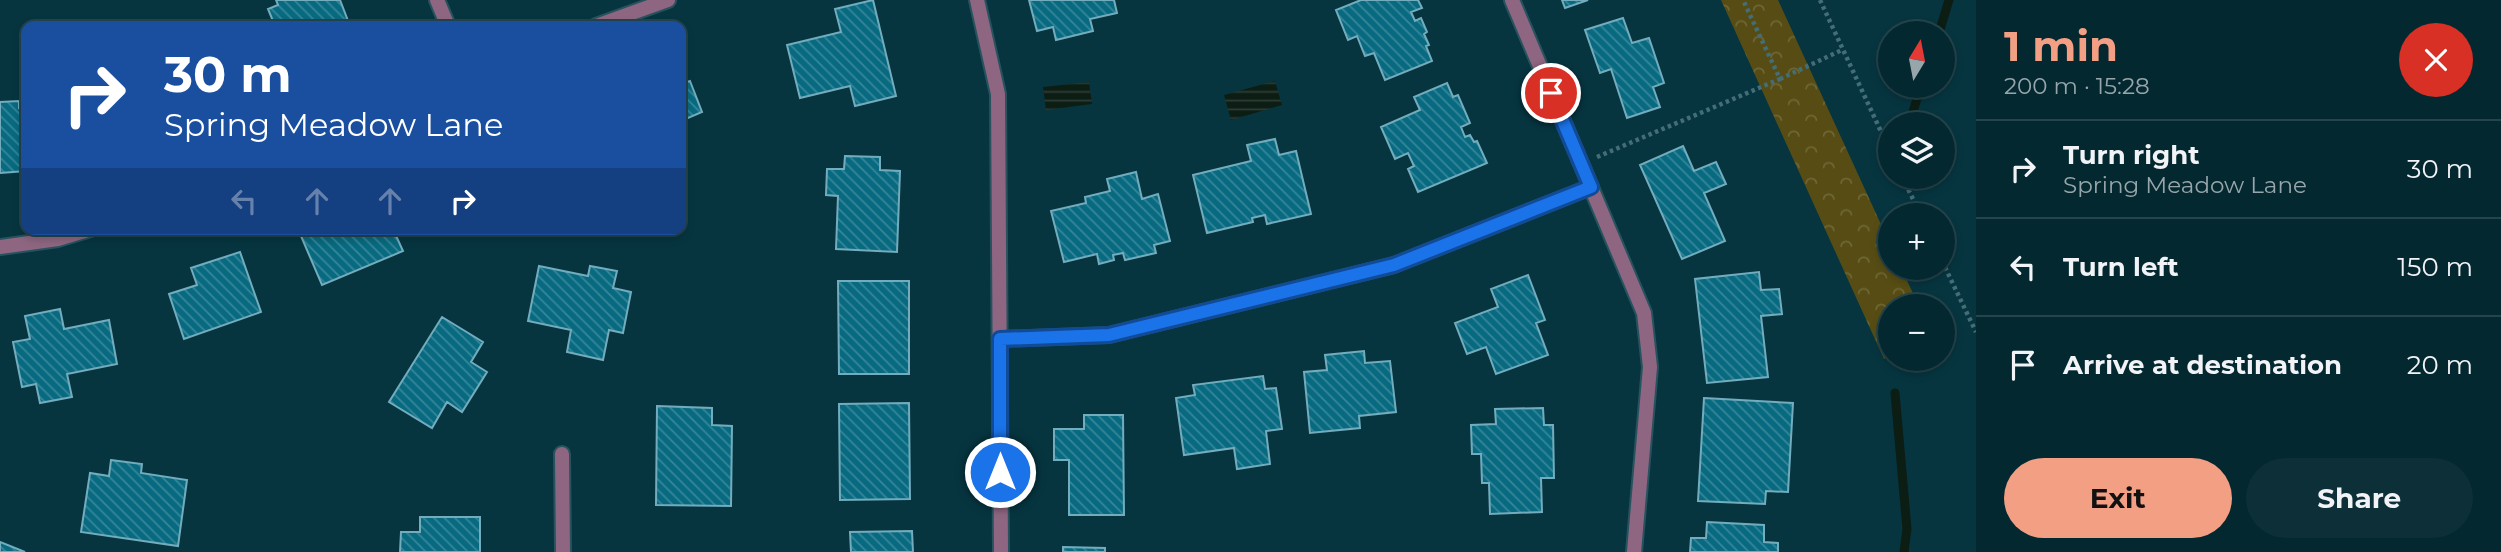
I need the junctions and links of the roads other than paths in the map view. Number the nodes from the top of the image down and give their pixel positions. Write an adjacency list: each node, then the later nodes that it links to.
1 (436, 0): 5 (street)
2 (668, 0): 6 (street)
3 (977, 0): 10 (street)
4 (1512, 0): 7 (street)
5 (446, 21)
6 (610, 21)
7 (1591, 187): 10 (street); 14 (street)
8 (71, 235): 9 (street)
9 (0, 247)
10 (1000, 339): 13 (street)
11 (562, 454): 12 (street)
12 (563, 552)
13 (1001, 552)
14 (1634, 552)

